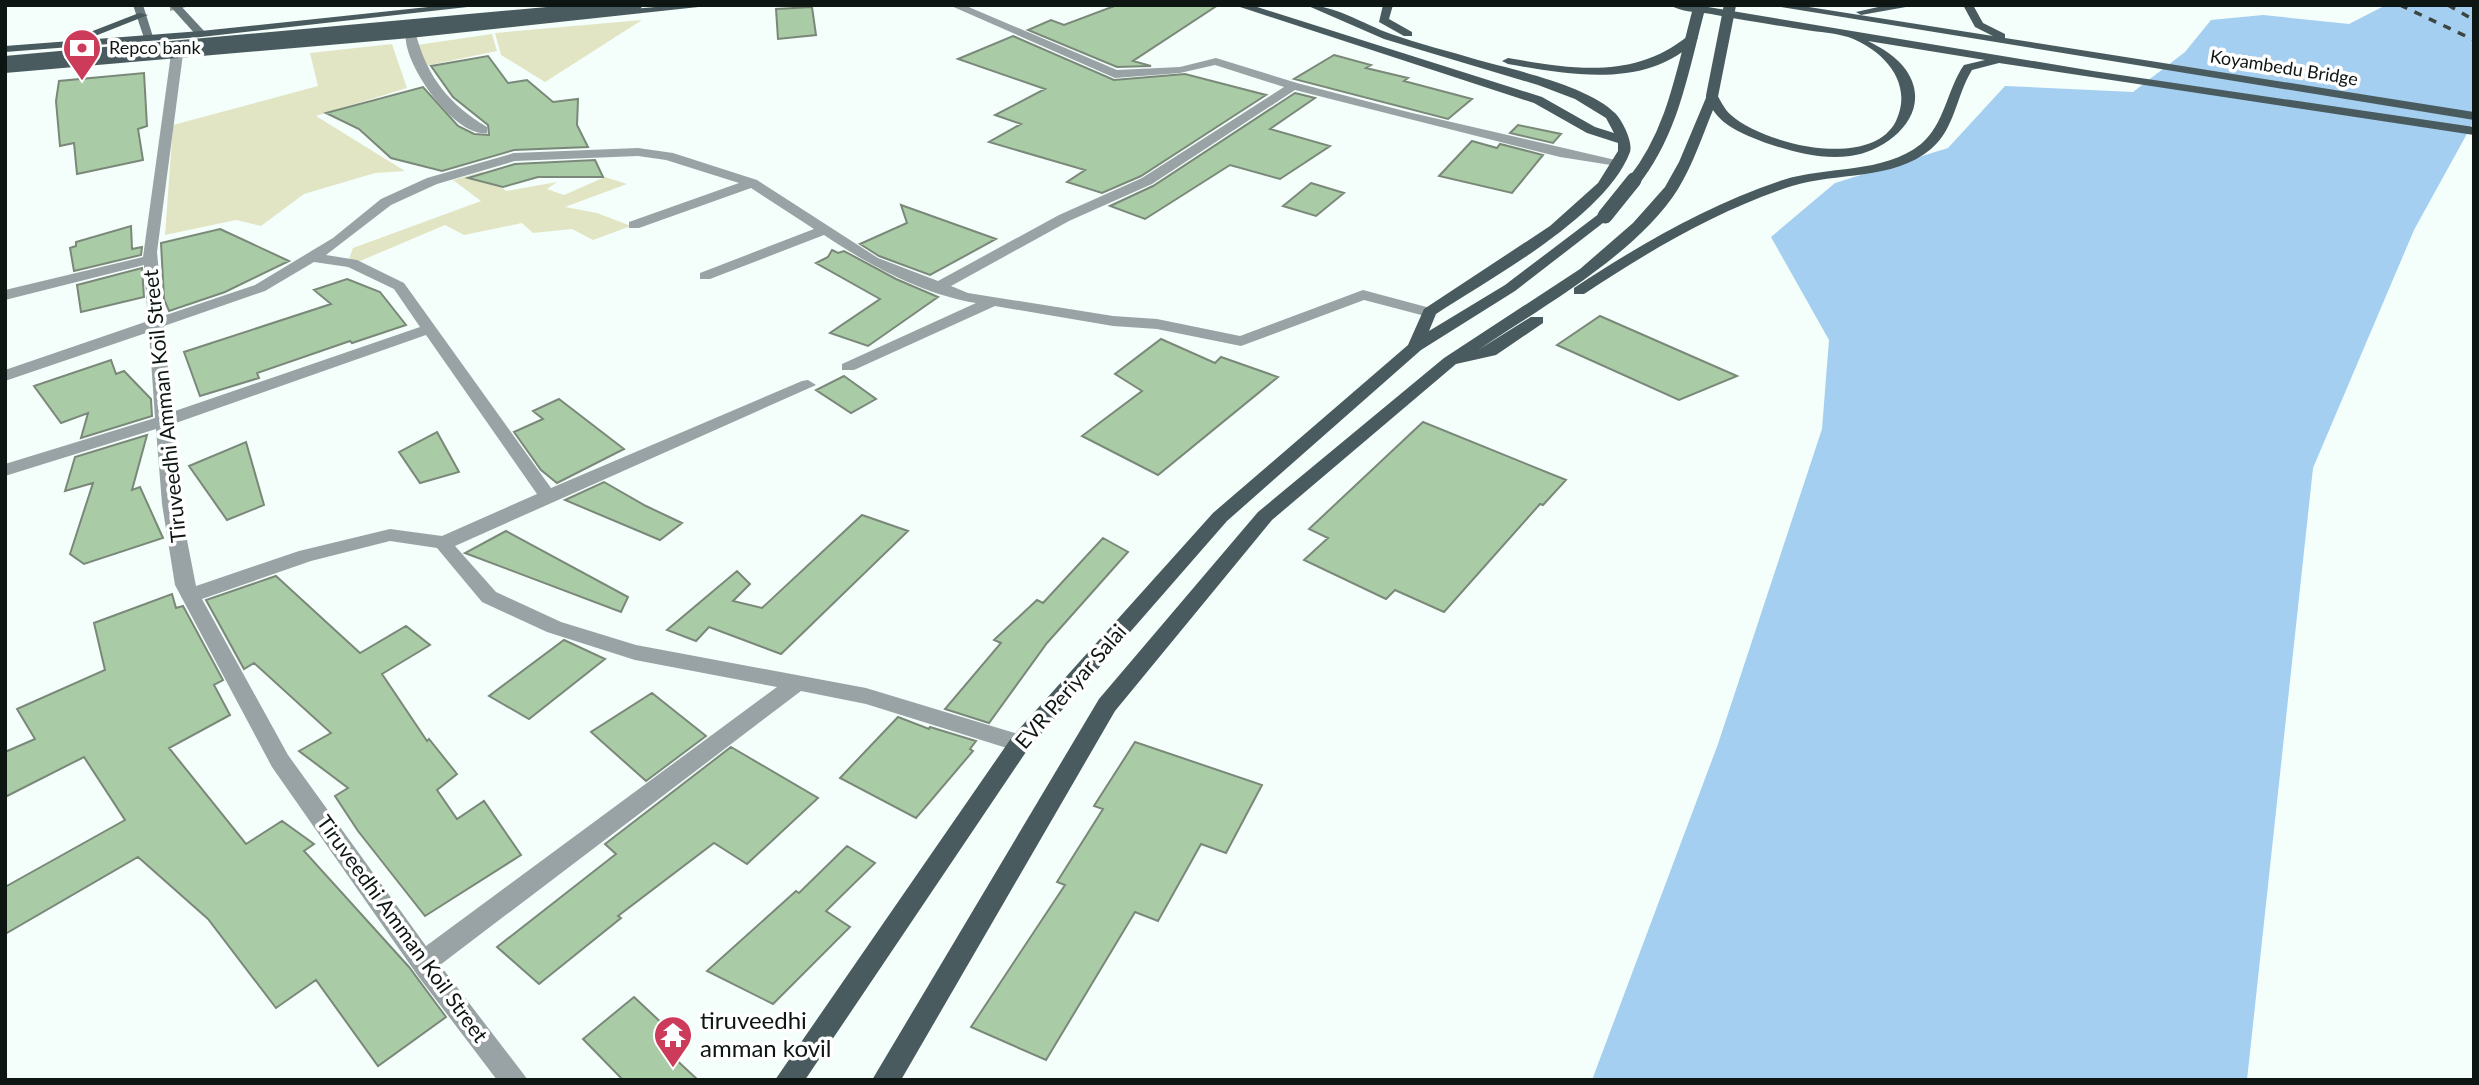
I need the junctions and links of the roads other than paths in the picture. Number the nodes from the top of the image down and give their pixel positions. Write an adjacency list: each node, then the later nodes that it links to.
1 (189, 5): 17 (street)
2 (480, 5): 18 (main road)
3 (548, 5): 21 (main road)
4 (560, 5): 29 (main road)
5 (636, 5): 31 (main road, bridge)
6 (712, 5): 21 (main road)
7 (954, 5): 34 (street)
8 (1240, 5): 39 (main road)
9 (1311, 5): 39 (main road)
10 (1388, 5): 26 (main road)
11 (1675, 5): 22 (main road)
12 (1700, 5): 26 (main road, EVR Periyar Salai, bridge)
13 (1730, 5): 35 (main road, bridge)
14 (1774, 5): 20 (main road)
15 (1912, 5): 20 (main road)
16 (1968, 5): 27 (main road)
17 (174, 7): 23 (main road)
18 (430, 8): 23 (main road)
19 (140, 10): 25 (main road); 28 (main road)
20 (1813, 12): 27 (main road)
21 (538, 23): 24 (main road)
22 (1818, 27): 32 (main road); 35 (main road)
23 (201, 34): 25 (main road)
24 (410, 35): 30 (main road); 37 (street)
25 (150, 38): 28 (main road)
26 (1692, 38): 54 (main road, EVR Periyar Salai, bridge)
27 (2034, 46): 36 (main road, Koyambedu Bridge)
28 (32, 47): 29 (main road)
29 (5, 52)
30 (177, 54): 33 (main road); 45 (street, Tiruveedhi Amman Koil Street)
31 (5, 62)
32 (2020, 62): 38 (main road, Koyambedu Bridge); 55 (main road)
33 (5, 70)
34 (1293, 86): 40 (street); 47 (street)
35 (1712, 96): 53 (main road)
36 (2474, 116)
37 (483, 130)
38 (2474, 131)
39 (1624, 141): 40 (main road)
40 (1617, 163): 50 (main road)
41 (752, 183): 42 (street); 43 (street); 44 (street)
42 (635, 225)
43 (825, 230): 46 (street); 47 (street)
44 (312, 257): 51 (street); 52 (street)
45 (151, 259): 48 (street); 51 (street, Tiruveedhi Amman Koil Street)
46 (705, 276)
47 (939, 287): 49 (street)
48 (5, 295)
49 (992, 302): 50 (street); 56 (street)
50 (1429, 312): 54 (main road)
51 (156, 326): 57 (street); 59 (street, Tiruveedhi Amman Koil Street)
52 (428, 329): 59 (street); 61 (street)
53 (1490, 334): 55 (main road)
54 (1415, 347): 65 (main road, EVR Periyar Salai)
55 (1450, 361): 69 (main road, EVR Periyar Salai)
56 (848, 367)
57 (5, 376)
58 (808, 385): 61 (street)
59 (164, 421): 60 (street); 63 (street, Tiruveedhi Amman Koil Street)
60 (5, 470)
61 (549, 498): 62 (street)
62 (444, 543): 63 (street); 64 (street)
63 (192, 595): 66 (street, Tiruveedhi Amman Koil Street)
64 (797, 683): 65 (street); 66 (street)
65 (1020, 743): 68 (main road, EVR Periyar Salai)
66 (424, 962): 67 (street, Tiruveedhi Amman Koil Street)
67 (513, 1080)
68 (789, 1080)
69 (886, 1080)

